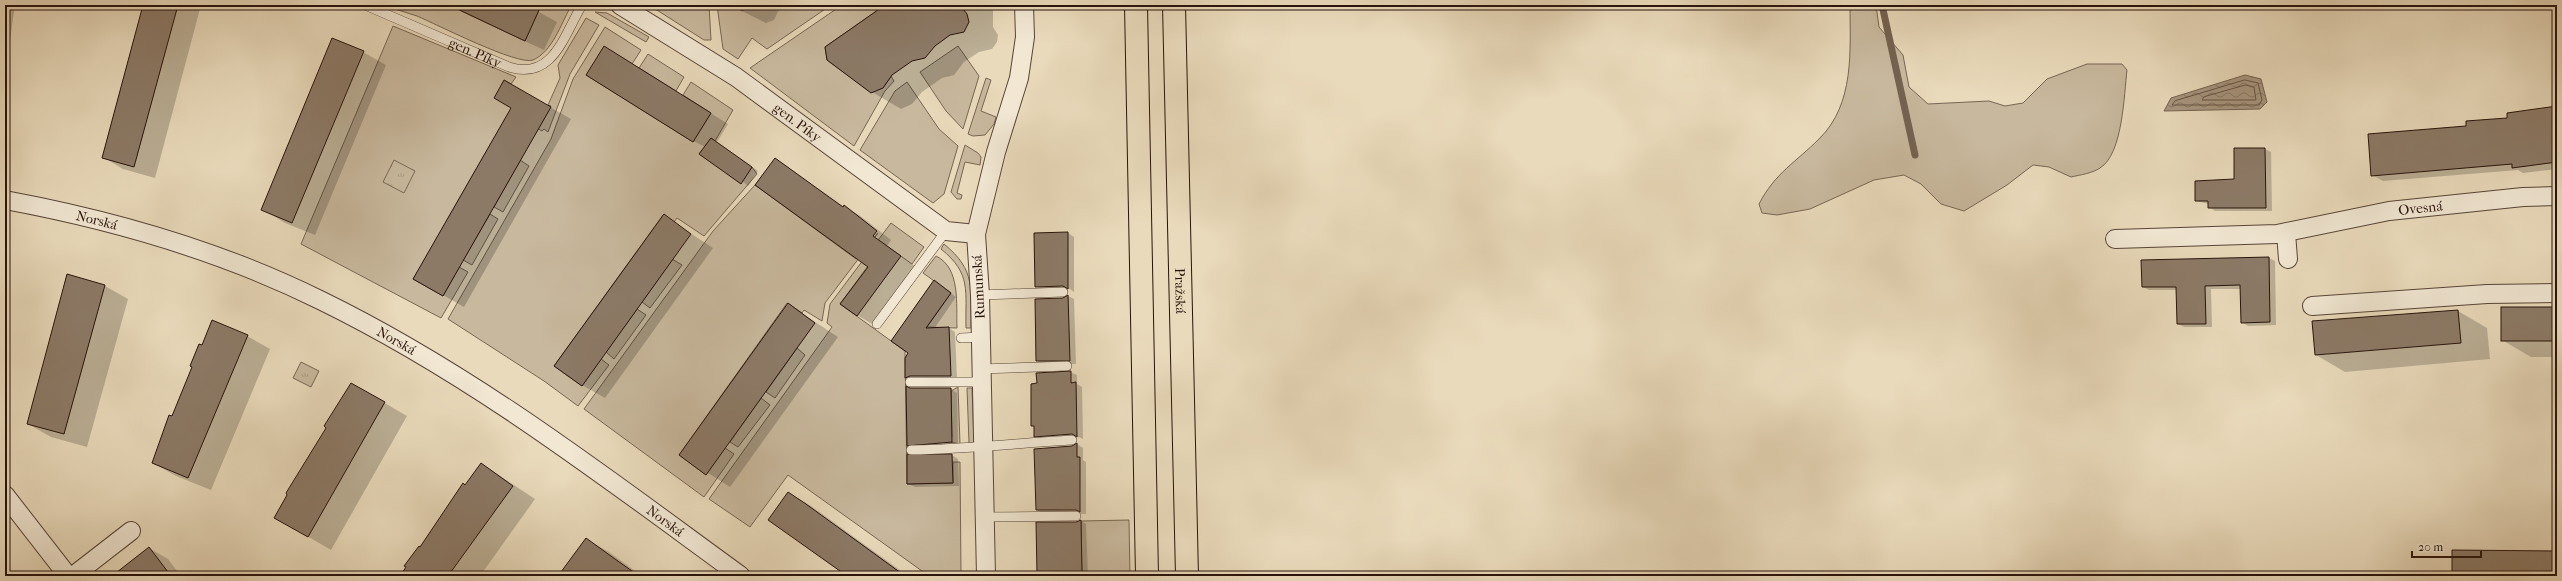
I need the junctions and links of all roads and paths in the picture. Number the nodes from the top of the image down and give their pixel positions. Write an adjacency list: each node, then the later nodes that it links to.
1 (364, 5): 2 (lane, gen. Píky)
2 (582, 5)
3 (620, 5): 9 (street, gen. Píky)
4 (1024, 5): 11 (street, Rumunská)
5 (1136, 5): 35 (main road)
6 (1174, 5): 36 (main road, Pražská)
7 (2557, 196): 10 (street, Ovesná)
8 (5, 200): 33 (street, Norská)
9 (946, 231): 11 (street); 18 (lane)
10 (2286, 233): 12 (street, Ovesná); 13 (street)
11 (976, 234): 16 (street, Rumunská)
12 (2115, 240)
13 (2288, 259)
14 (1063, 292): 16 (lane)
15 (2557, 293): 17 (street)
16 (980, 295): 19 (street, Rumunská)
17 (2312, 306)
18 (877, 324)
19 (980, 337): 20 (lane); 22 (street, Rumunská)
20 (961, 338)
21 (1067, 366): 22 (lane)
22 (981, 375): 23 (lane); 25 (street, Rumunská)
23 (910, 382)
24 (1072, 440): 25 (lane)
25 (983, 447): 26 (lane); 29 (street, Rumunská)
26 (911, 450)
27 (5, 495): 31 (street)
28 (1076, 516): 29 (lane)
29 (985, 517): 34 (street, Rumunská)
30 (131, 531): 32 (street)
31 (68, 576)
32 (74, 576)
33 (741, 576)
34 (986, 576)
35 (1147, 576)
36 (1187, 576)

